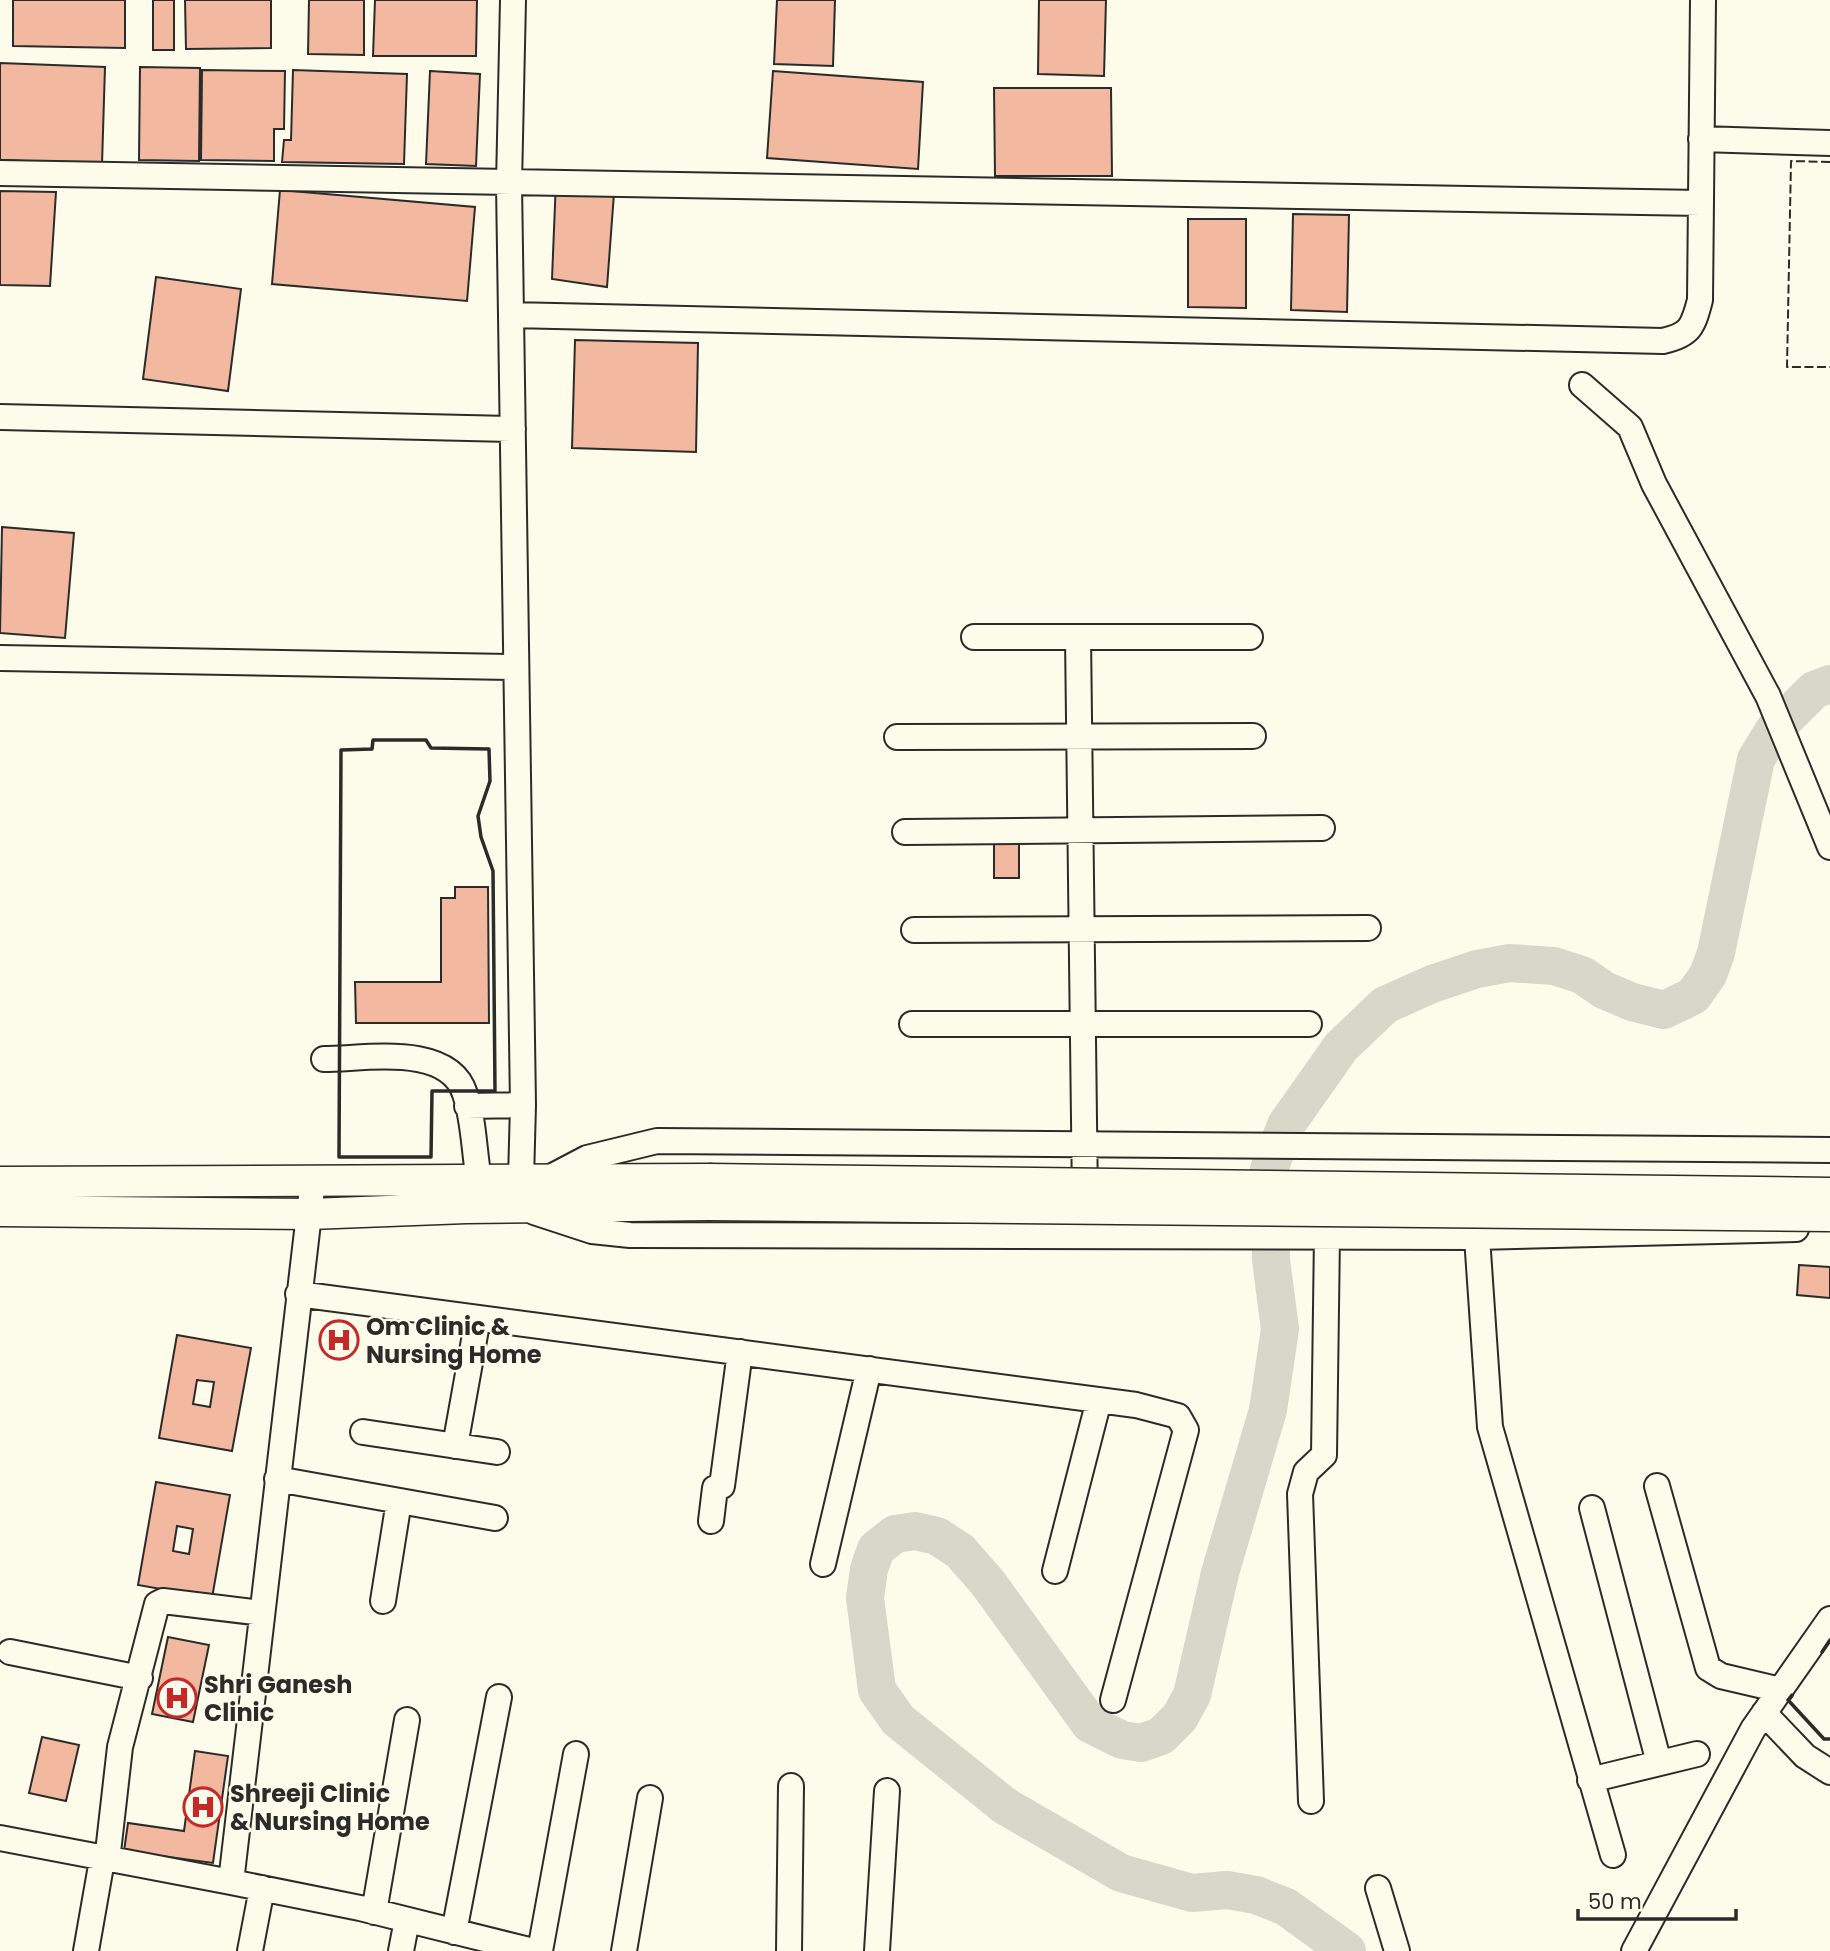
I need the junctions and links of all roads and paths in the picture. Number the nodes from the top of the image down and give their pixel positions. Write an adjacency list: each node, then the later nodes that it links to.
1 (513, 0): 6 (street)
2 (1703, 0): 3 (street)
3 (1701, 139): 4 (street); 7 (street)
4 (1830, 143)
5 (0, 173): 6 (street)
6 (509, 184): 7 (street); 8 (street)
7 (1701, 203): 8 (street)
8 (511, 315): 11 (street)
9 (1582, 385): 23 (street)
10 (0, 417): 11 (street)
11 (513, 429): 16 (street)
12 (974, 637): 13 (street)
13 (1078, 637): 14 (street); 17 (street)
14 (1250, 637)
15 (0, 658): 16 (street)
16 (516, 667): 31 (street)
17 (1079, 736): 18 (street); 19 (street); 22 (street)
18 (1253, 736)
19 (897, 737)
20 (1322, 828): 22 (street)
21 (905, 832): 22 (street)
22 (1080, 832): 25 (street)
23 (1830, 847)
24 (1368, 928): 25 (street)
25 (1081, 929): 26 (street); 28 (street)
26 (914, 930)
27 (912, 1024): 28 (street)
28 (1082, 1024): 29 (street); 33 (street)
29 (1309, 1024)
30 (324, 1059): 32 (street)
31 (523, 1105): 32 (street); 38 (street)
32 (467, 1106): 36 (street)
33 (1083, 1145): 34 (street); 38 (street); 45 (street)
34 (1830, 1150)
35 (313, 1180): 36 (main road); 37 (main road); 42 (street)
36 (479, 1180): 38 (main road)
37 (0, 1182)
38 (530, 1189): 39 (main road); 42 (main road); 45 (street)
39 (709, 1192): 40 (main road, bridge); 43 (main road, bridge)
40 (1830, 1194)
41 (0, 1211): 42 (main road)
42 (310, 1214): 48 (street)
43 (1830, 1216)
44 (1830, 1229): 47 (street)
45 (1086, 1234): 46 (street)
46 (1323, 1235): 47 (street); 82 (street)
47 (1477, 1237): 78 (street)
48 (298, 1294): 49 (street); 56 (street)
49 (478, 1318): 50 (street); 54 (street)
50 (740, 1352): 51 (street); 61 (street)
51 (869, 1370): 52 (street); 62 (street)
52 (1099, 1400): 63 (street); 71 (street)
53 (363, 1432): 54 (street)
54 (455, 1446): 55 (street)
55 (497, 1452)
56 (277, 1479): 58 (street); 65 (street)
57 (1657, 1486): 69 (street)
58 (399, 1501): 60 (street); 64 (street)
59 (1592, 1508): 76 (street)
60 (495, 1518)
61 (711, 1521)
62 (823, 1564)
63 (1055, 1571)
64 (383, 1601)
65 (262, 1613): 68 (street); 86 (street)
66 (1830, 1619): 69 (street)
67 (10, 1652): 68 (street)
68 (140, 1678): 85 (street)
69 (1781, 1690): 72 (street)
70 (499, 1697): 91 (street)
71 (1113, 1700)
72 (1764, 1713): 77 (street); 101 (street)
73 (407, 1720): 89 (street)
74 (576, 1754): 96 (street)
75 (1697, 1754): 76 (street)
76 (1659, 1763): 78 (street)
77 (1830, 1772)
78 (1590, 1780): 84 (street)
79 (792, 1786): 98 (street)
80 (887, 1791): 99 (street)
81 (650, 1798): 97 (street)
82 (1311, 1801)
83 (0, 1839): 85 (street)
84 (1613, 1855)
85 (105, 1860): 86 (street); 92 (street)
86 (231, 1882): 87 (street)
87 (262, 1888): 89 (street); 93 (street)
88 (1378, 1888): 100 (street)
89 (374, 1912): 90 (street)
90 (407, 1920): 91 (street); 94 (street)
91 (454, 1932): 95 (street)
92 (86, 1951)
93 (250, 1951)
94 (401, 1951)
95 (533, 1951)
96 (540, 1951)
97 (624, 1951)
98 (789, 1951)
99 (877, 1951)
100 (1397, 1951)
101 (1634, 1951)

